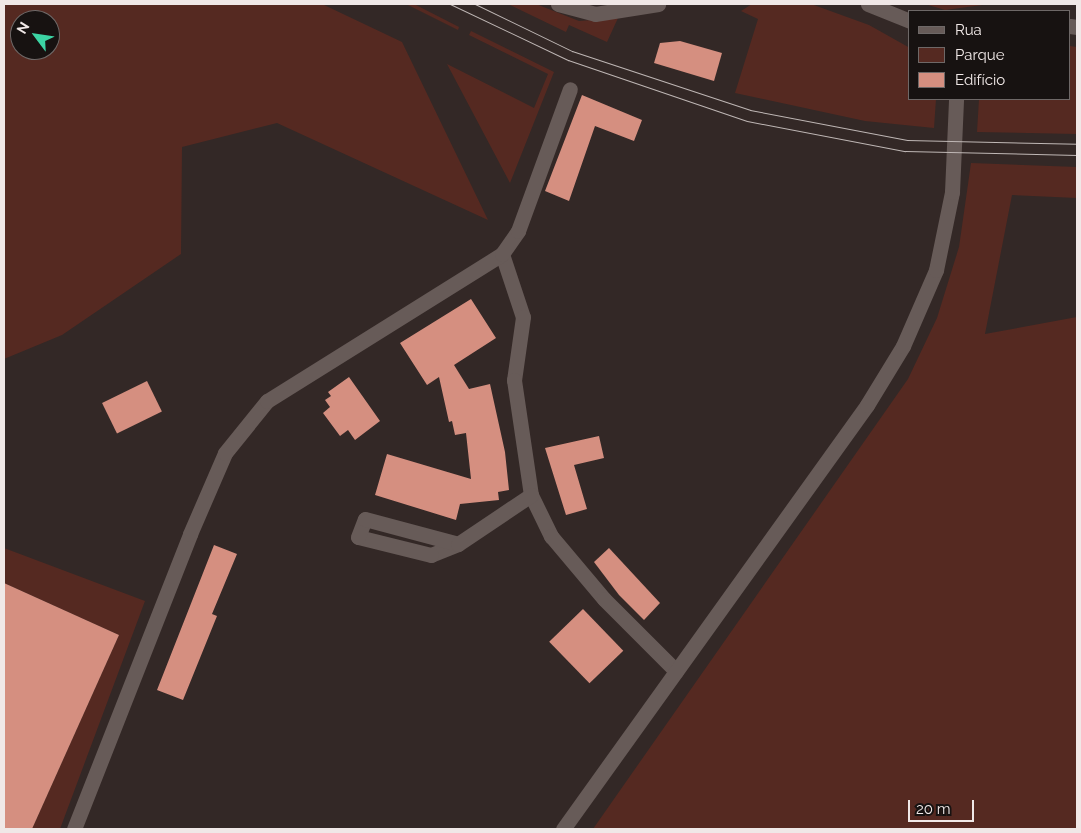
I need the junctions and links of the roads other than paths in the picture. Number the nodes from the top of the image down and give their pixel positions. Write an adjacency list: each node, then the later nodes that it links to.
1 (558, 4): 2 (street)
2 (658, 4)
3 (868, 4): 4 (street)
4 (908, 20)
5 (570, 89): 7 (street)
6 (956, 100): 10 (street)
7 (502, 254): 8 (street); 11 (street)
8 (531, 495): 9 (street); 10 (street)
9 (458, 544): 9 (street)
10 (676, 671): 12 (street)
11 (74, 829)
12 (563, 829)

